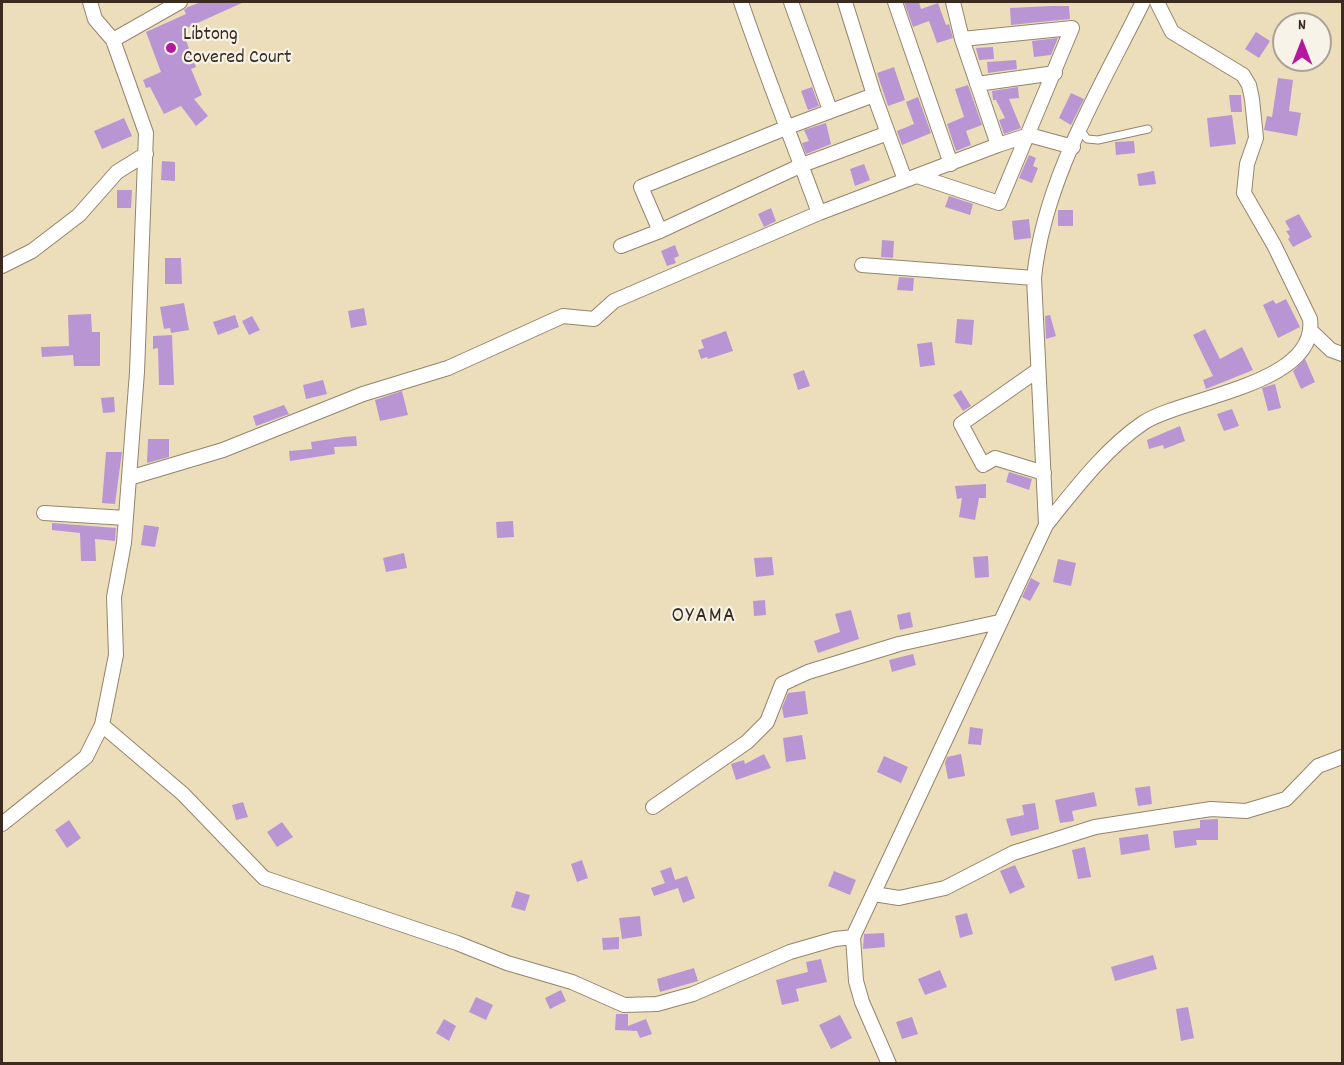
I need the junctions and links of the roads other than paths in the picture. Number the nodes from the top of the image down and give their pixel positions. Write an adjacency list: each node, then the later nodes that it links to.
1 (90, 2): 11 (street)
2 (180, 2): 11 (street)
3 (741, 2): 16 (street)
4 (791, 2): 15 (street)
5 (845, 2): 14 (street)
6 (895, 2): 24 (street)
7 (953, 2): 10 (street)
8 (1143, 2): 17 (street)
9 (1157, 2): 33 (street)
10 (962, 39): 12 (street); 13 (street)
11 (113, 40): 23 (street)
12 (1055, 73): 13 (street); 20 (street)
13 (977, 84): 21 (street)
14 (874, 95): 15 (street); 19 (street)
15 (830, 111): 16 (street)
16 (788, 127): 25 (street); 28 (street)
17 (1080, 129): 18 (lane); 22 (street)
18 (1148, 129)
19 (888, 132): 25 (street); 26 (street)
20 (1029, 135): 21 (street); 22 (street); 26 (street)
21 (998, 145): 24 (street)
22 (1073, 147): 32 (street)
23 (146, 154): 31 (street); 37 (street)
24 (951, 164): 26 (street)
25 (802, 165): 27 (street); 28 (street)
26 (911, 178): 27 (street)
27 (819, 213): 37 (street)
28 (660, 231): 29 (street)
29 (621, 246)
30 (862, 265): 32 (street)
31 (2, 266)
32 (1034, 278): 35 (street)
33 (1311, 331): 34 (street); 40 (street)
34 (1342, 354)
35 (1038, 370): 36 (street); 36 (street)
36 (1044, 472): 40 (street)
37 (129, 478): 39 (street)
38 (44, 513): 39 (street)
39 (126, 518): 42 (street)
40 (1046, 525): 41 (street)
41 (999, 622): 44 (street); 46 (street)
42 (102, 725): 45 (street); 47 (street)
43 (1342, 757): 46 (street)
44 (653, 807)
45 (2, 824)
46 (874, 894): 47 (street)
47 (853, 937): 48 (street)
48 (889, 1064)

